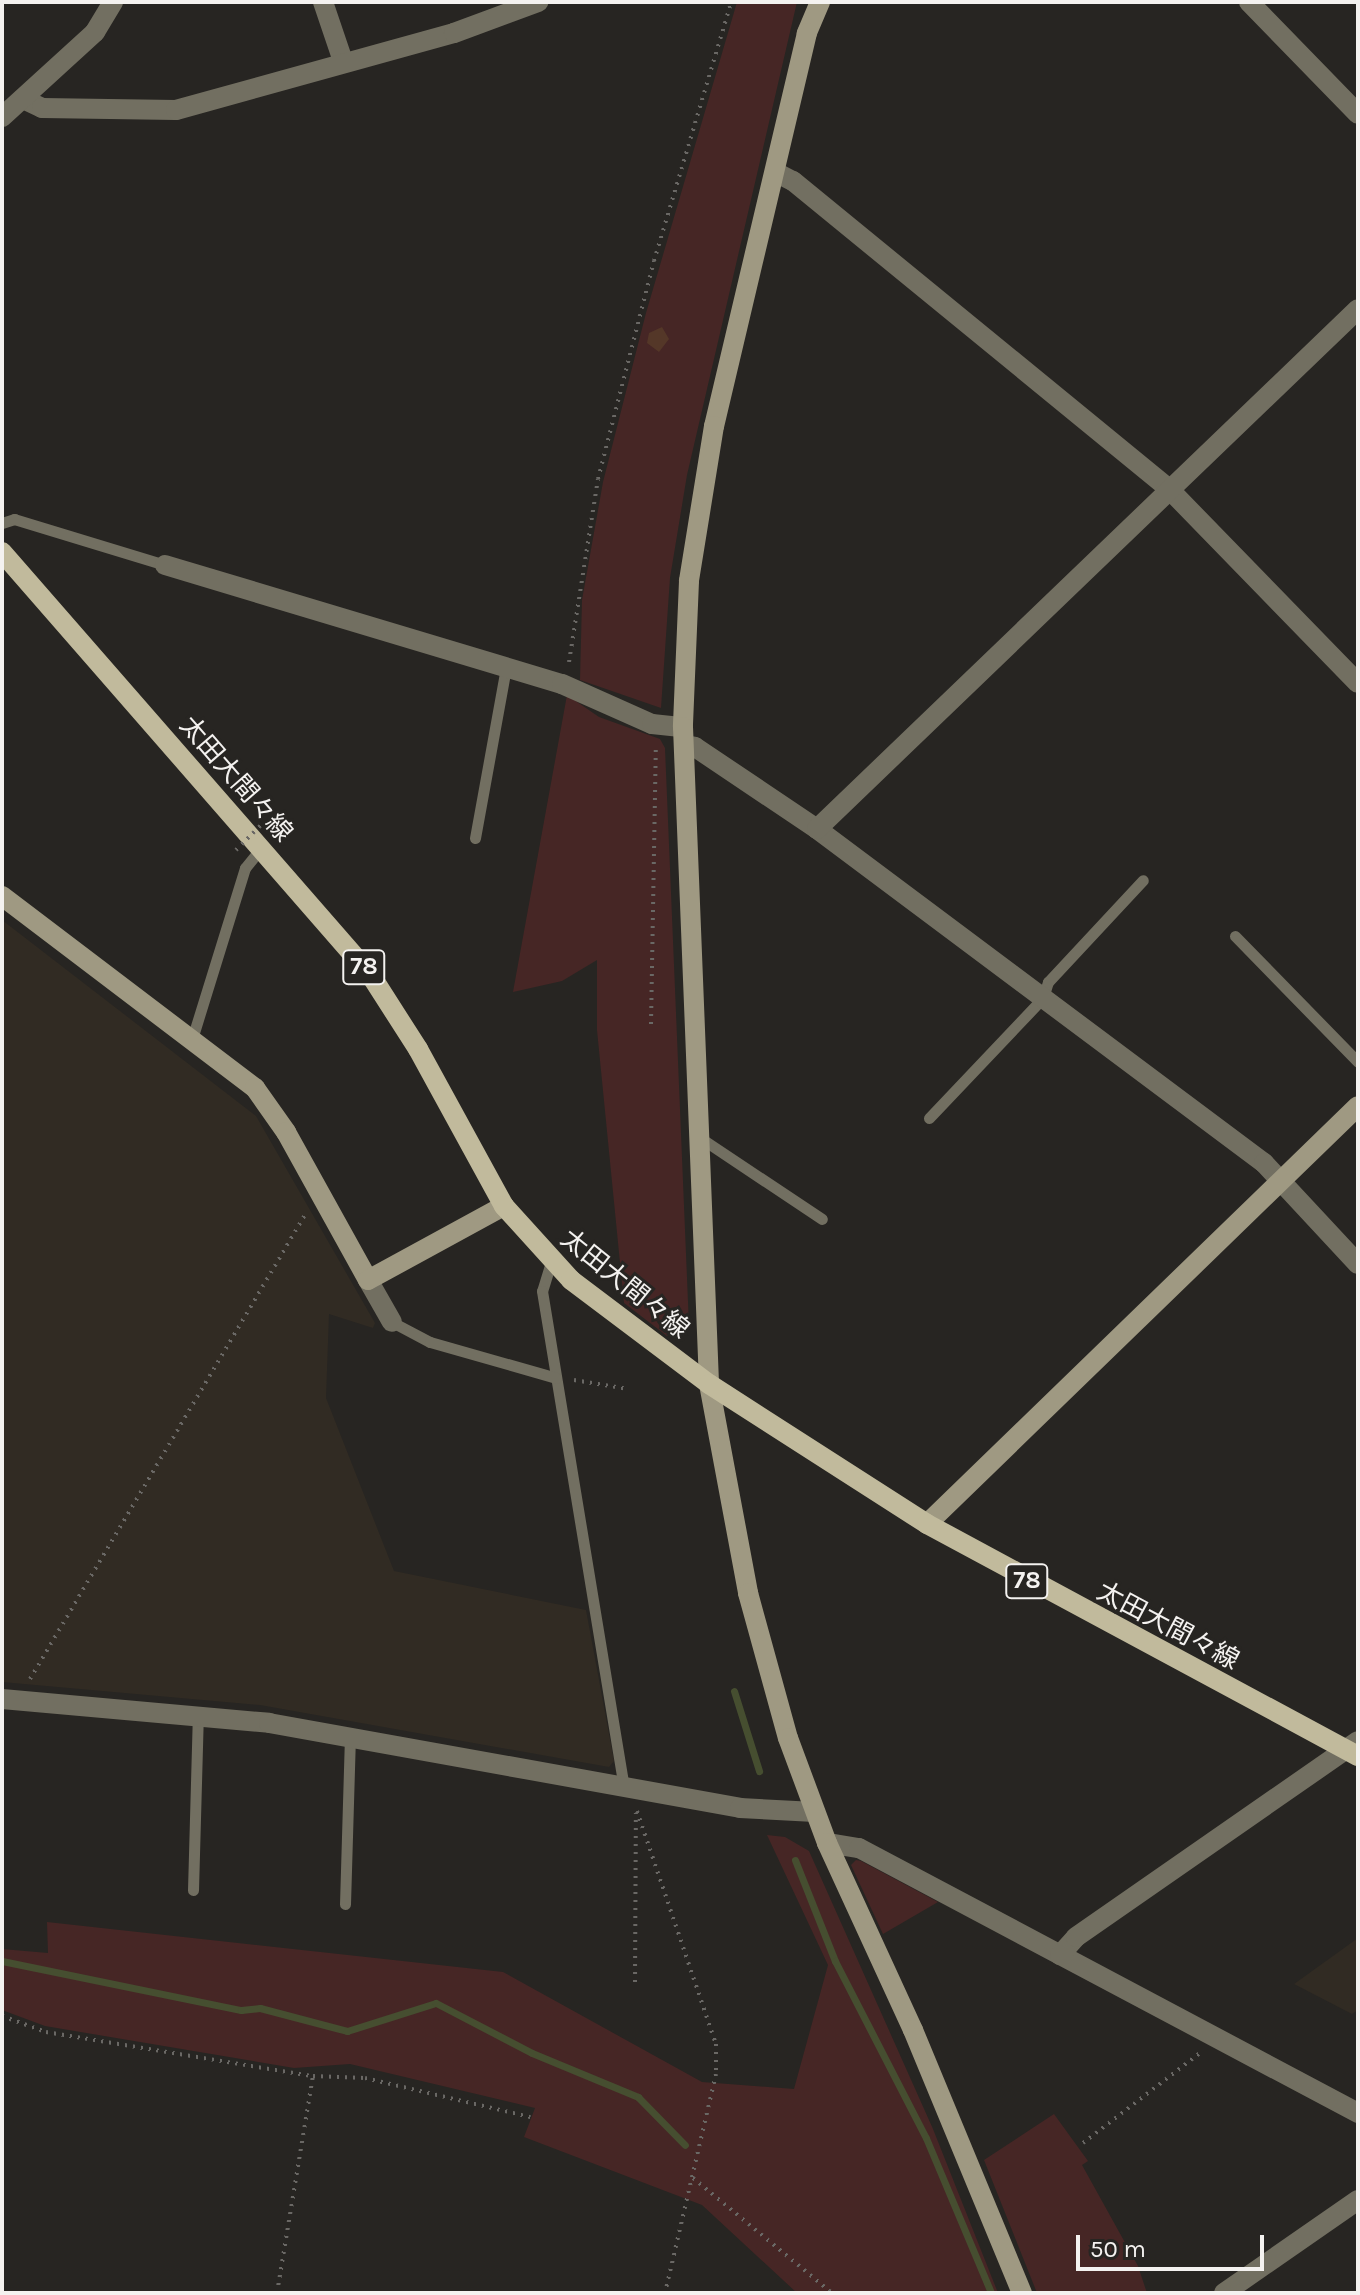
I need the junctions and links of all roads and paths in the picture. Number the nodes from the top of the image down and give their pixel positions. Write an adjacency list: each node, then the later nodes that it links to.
1 (113, 2): 8 (street)
2 (323, 2): 7 (street)
3 (538, 2): 7 (street)
4 (731, 2): 19 (path)
5 (820, 2): 11 (street)
6 (1249, 2): 9 (street)
7 (343, 61): 8 (street)
8 (23, 99): 10 (street)
9 (1358, 114)
10 (2, 117)
11 (775, 172): 13 (street); 20 (street)
12 (1358, 309): 13 (street)
13 (1170, 490): 18 (street); 22 (street)
14 (2, 523): 16 (lane)
15 (3, 556): 24 (main road, 太田大間々線 / 78)
16 (165, 565): 17 (street)
17 (506, 667): 19 (street); 23 (lane)
18 (1358, 683)
19 (562, 684): 20 (street)
20 (678, 738): 22 (street); 30 (path); 35 (street)
21 (264, 822): 25 (path, bridge)
22 (817, 829): 29 (street)
23 (475, 838)
24 (262, 847): 31 (lane); 38 (main road, 太田大間々線 / 78)
25 (236, 850)
26 (1143, 880): 29 (lane)
27 (2, 896): 31 (street)
28 (1235, 936): 32 (lane)
29 (1043, 998): 34 (lane); 36 (street)
30 (651, 1024)
31 (192, 1039): 42 (street)
32 (1358, 1062)
33 (1358, 1106): 36 (street)
34 (929, 1118)
35 (702, 1139): 39 (lane); 45 (street)
36 (1281, 1179): 41 (street); 47 (street)
37 (304, 1204): 48 (path)
38 (504, 1206): 40 (main road, 太田大間々線 / 78); 42 (street)
39 (822, 1219)
40 (551, 1262): 44 (lane); 45 (main road, 太田大間々線 / 78)
41 (1358, 1264)
42 (368, 1280): 43 (street)
43 (392, 1322): 44 (lane)
44 (556, 1378): 46 (path); 53 (lane)
45 (709, 1384): 47 (main road, 太田大間々線 / 78); 55 (street)
46 (628, 1389)
47 (927, 1524): 52 (main road, 太田大間々線 / 78)
48 (24, 1688)
49 (2, 1699): 50 (street)
50 (198, 1715): 51 (street); 57 (lane)
51 (350, 1738): 53 (street); 58 (lane)
52 (1354, 1749): 59 (street)
53 (633, 1789): 54 (path); 55 (street)
54 (637, 1812): 60 (path); 67 (path)
55 (815, 1812): 56 (street)
56 (827, 1843): 59 (street); 72 (street)
57 (193, 1890)
58 (345, 1904)
59 (1060, 1955): 62 (street)
60 (635, 1982)
61 (2, 2016): 63 (path)
62 (1210, 2035): 64 (street); 66 (path)
63 (313, 2076): 65 (path); 69 (path)
64 (1358, 2113)
65 (530, 2117)
66 (1083, 2143)
67 (693, 2178): 70 (path); 71 (path)
68 (1358, 2200): 73 (street)
69 (277, 2293)
70 (665, 2293)
71 (832, 2293)
72 (1022, 2293)
73 (1224, 2293)

